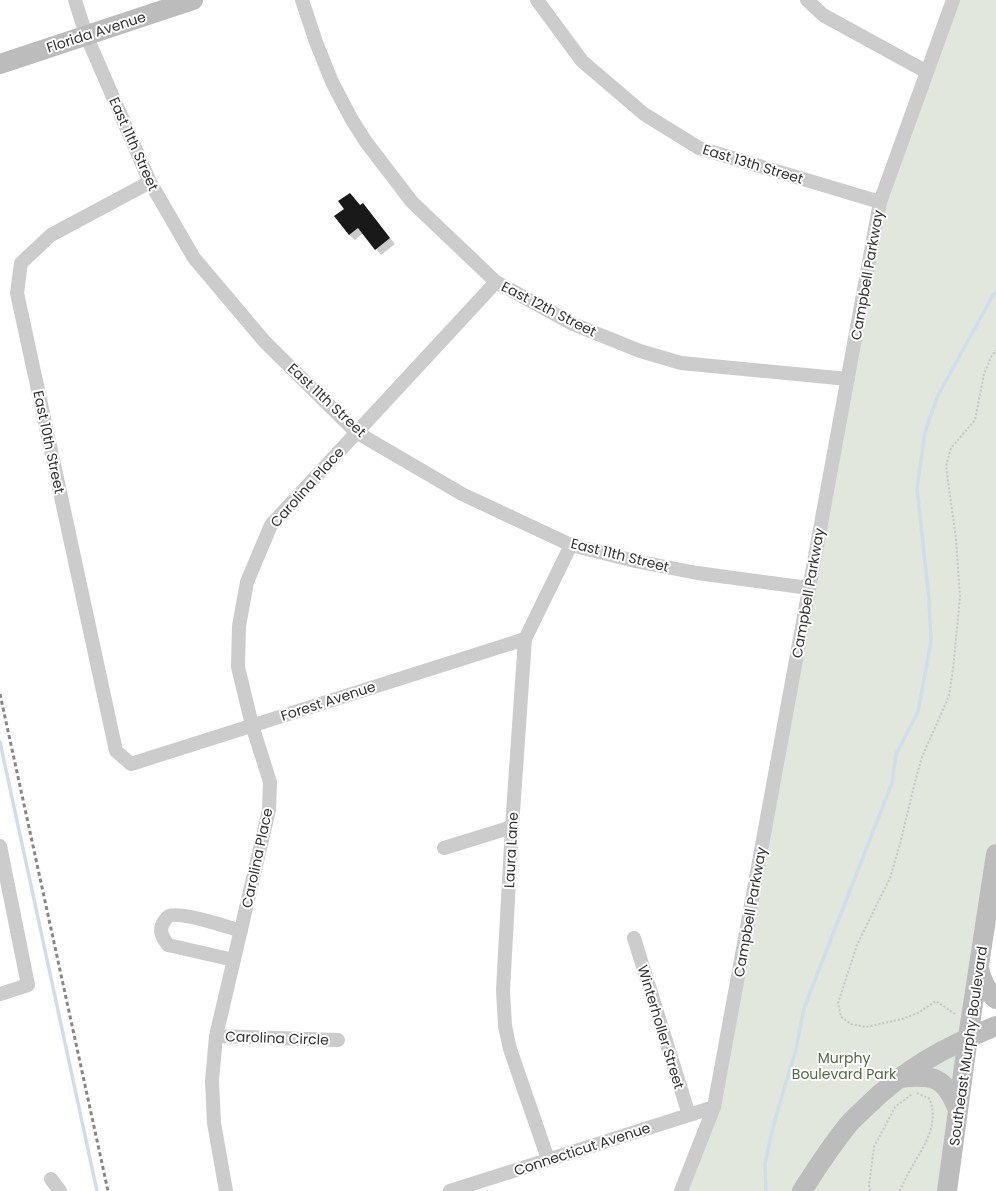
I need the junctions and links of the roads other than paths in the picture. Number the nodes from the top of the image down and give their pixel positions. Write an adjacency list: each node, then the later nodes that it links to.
1 (75, 0): 7 (street, East 11th Street)
2 (193, 0): 7 (street, Florida Avenue)
3 (302, 0): 12 (street, East 12th Street)
4 (537, 0): 11 (street, East 13th Street)
5 (807, 0): 9 (street)
6 (953, 0): 9 (street, Campbell Parkway)
7 (86, 35): 8 (street, Florida Avenue); 10 (street, East 11th Street)
8 (0, 64)
9 (927, 72): 11 (street, Campbell Parkway)
10 (150, 182): 14 (street, East 11th Street); 19 (street, East 10th Street)
11 (880, 202): 13 (street, Campbell Parkway)
12 (496, 282): 13 (street, East 12th Street); 14 (street, Carolina Place)
13 (848, 379): 16 (street, Campbell Parkway)
14 (356, 432): 15 (street, East 11th Street); 18 (street, Carolina Place)
15 (570, 545): 16 (street, East 11th Street); 17 (street, Laura Lane)
16 (809, 588): 36 (street, Campbell Parkway)
17 (525, 638): 18 (street, Forest Avenue); 20 (street, Laura Lane)
18 (252, 725): 19 (street, Forest Avenue); 25 (street, Carolina Place)
19 (131, 764)
20 (512, 827): 22 (street); 39 (street, Laura Lane)
21 (0, 846): 24 (street)
22 (444, 848)
23 (996, 854): 28 (street, Southeast Murphy Boulevard)
24 (2, 865): 29 (street)
25 (241, 931): 27 (street, Carolina Place); 27 (street)
26 (634, 938): 38 (street, Winterholler Street)
27 (234, 960): 32 (street, Carolina Place)
28 (979, 966): 30 (street); 33 (street, Southeast Murphy Boulevard)
29 (0, 994)
30 (996, 999)
31 (996, 1026): 33 (street)
32 (216, 1036): 34 (street, Carolina Circle); 42 (street, Carolina Place)
33 (968, 1037): 35 (street); 37 (street, Southeast Murphy Boulevard)
34 (338, 1040)
35 (899, 1078): 37 (street); 45 (street)
36 (714, 1107): 38 (street, Connecticut Avenue); 44 (street, Campbell Parkway)
37 (958, 1110): 46 (street, Southeast Murphy Boulevard)
38 (689, 1115): 39 (street, Connecticut Avenue)
39 (548, 1159): 43 (street, Connecticut Avenue)
40 (51, 1179): 41 (street)
41 (60, 1191)
42 (226, 1191)
43 (450, 1191)
44 (681, 1191)
45 (802, 1191)
46 (947, 1191)

